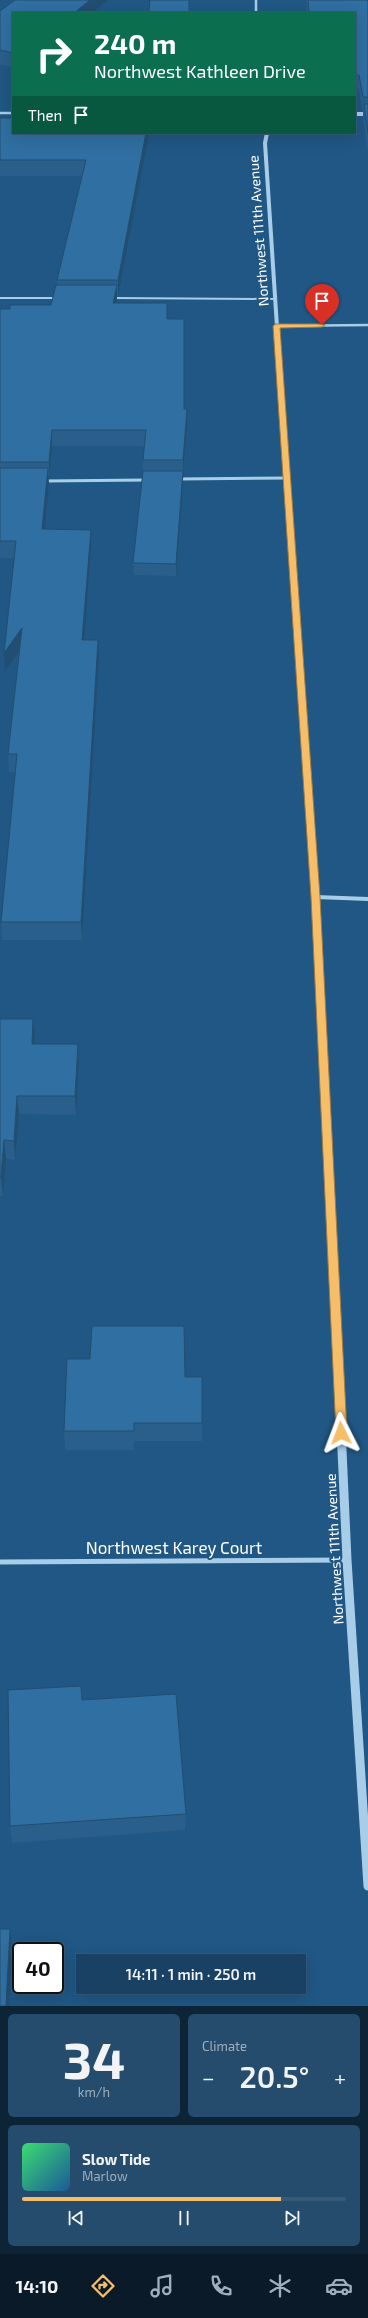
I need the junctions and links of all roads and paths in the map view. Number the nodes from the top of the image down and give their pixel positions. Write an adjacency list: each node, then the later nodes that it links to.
1 (256, 0): 2 (street)
2 (256, 12)
3 (0, 113): 4 (street)
4 (12, 113)
5 (356, 114): 6 (street)
6 (368, 114)
7 (267, 134): 11 (street, Northwest 111th Avenue)
8 (0, 298): 9 (lane)
9 (64, 298)
10 (111, 298): 11 (lane)
11 (276, 299): 13 (street, Northwest 111th Avenue)
12 (368, 325): 13 (street)
13 (276, 326): 14 (street, Northwest 111th Avenue)
14 (287, 478): 15 (street); 18 (street, Northwest 111th Avenue)
15 (175, 479)
16 (151, 480): 17 (street)
17 (40, 482)
18 (316, 897): 19 (street); 20 (street, Northwest 111th Avenue)
19 (368, 899)
20 (347, 1560): 21 (street, Northwest Karey Court); 22 (street, Northwest 111th Avenue)
21 (0, 1562)
22 (368, 1886)

